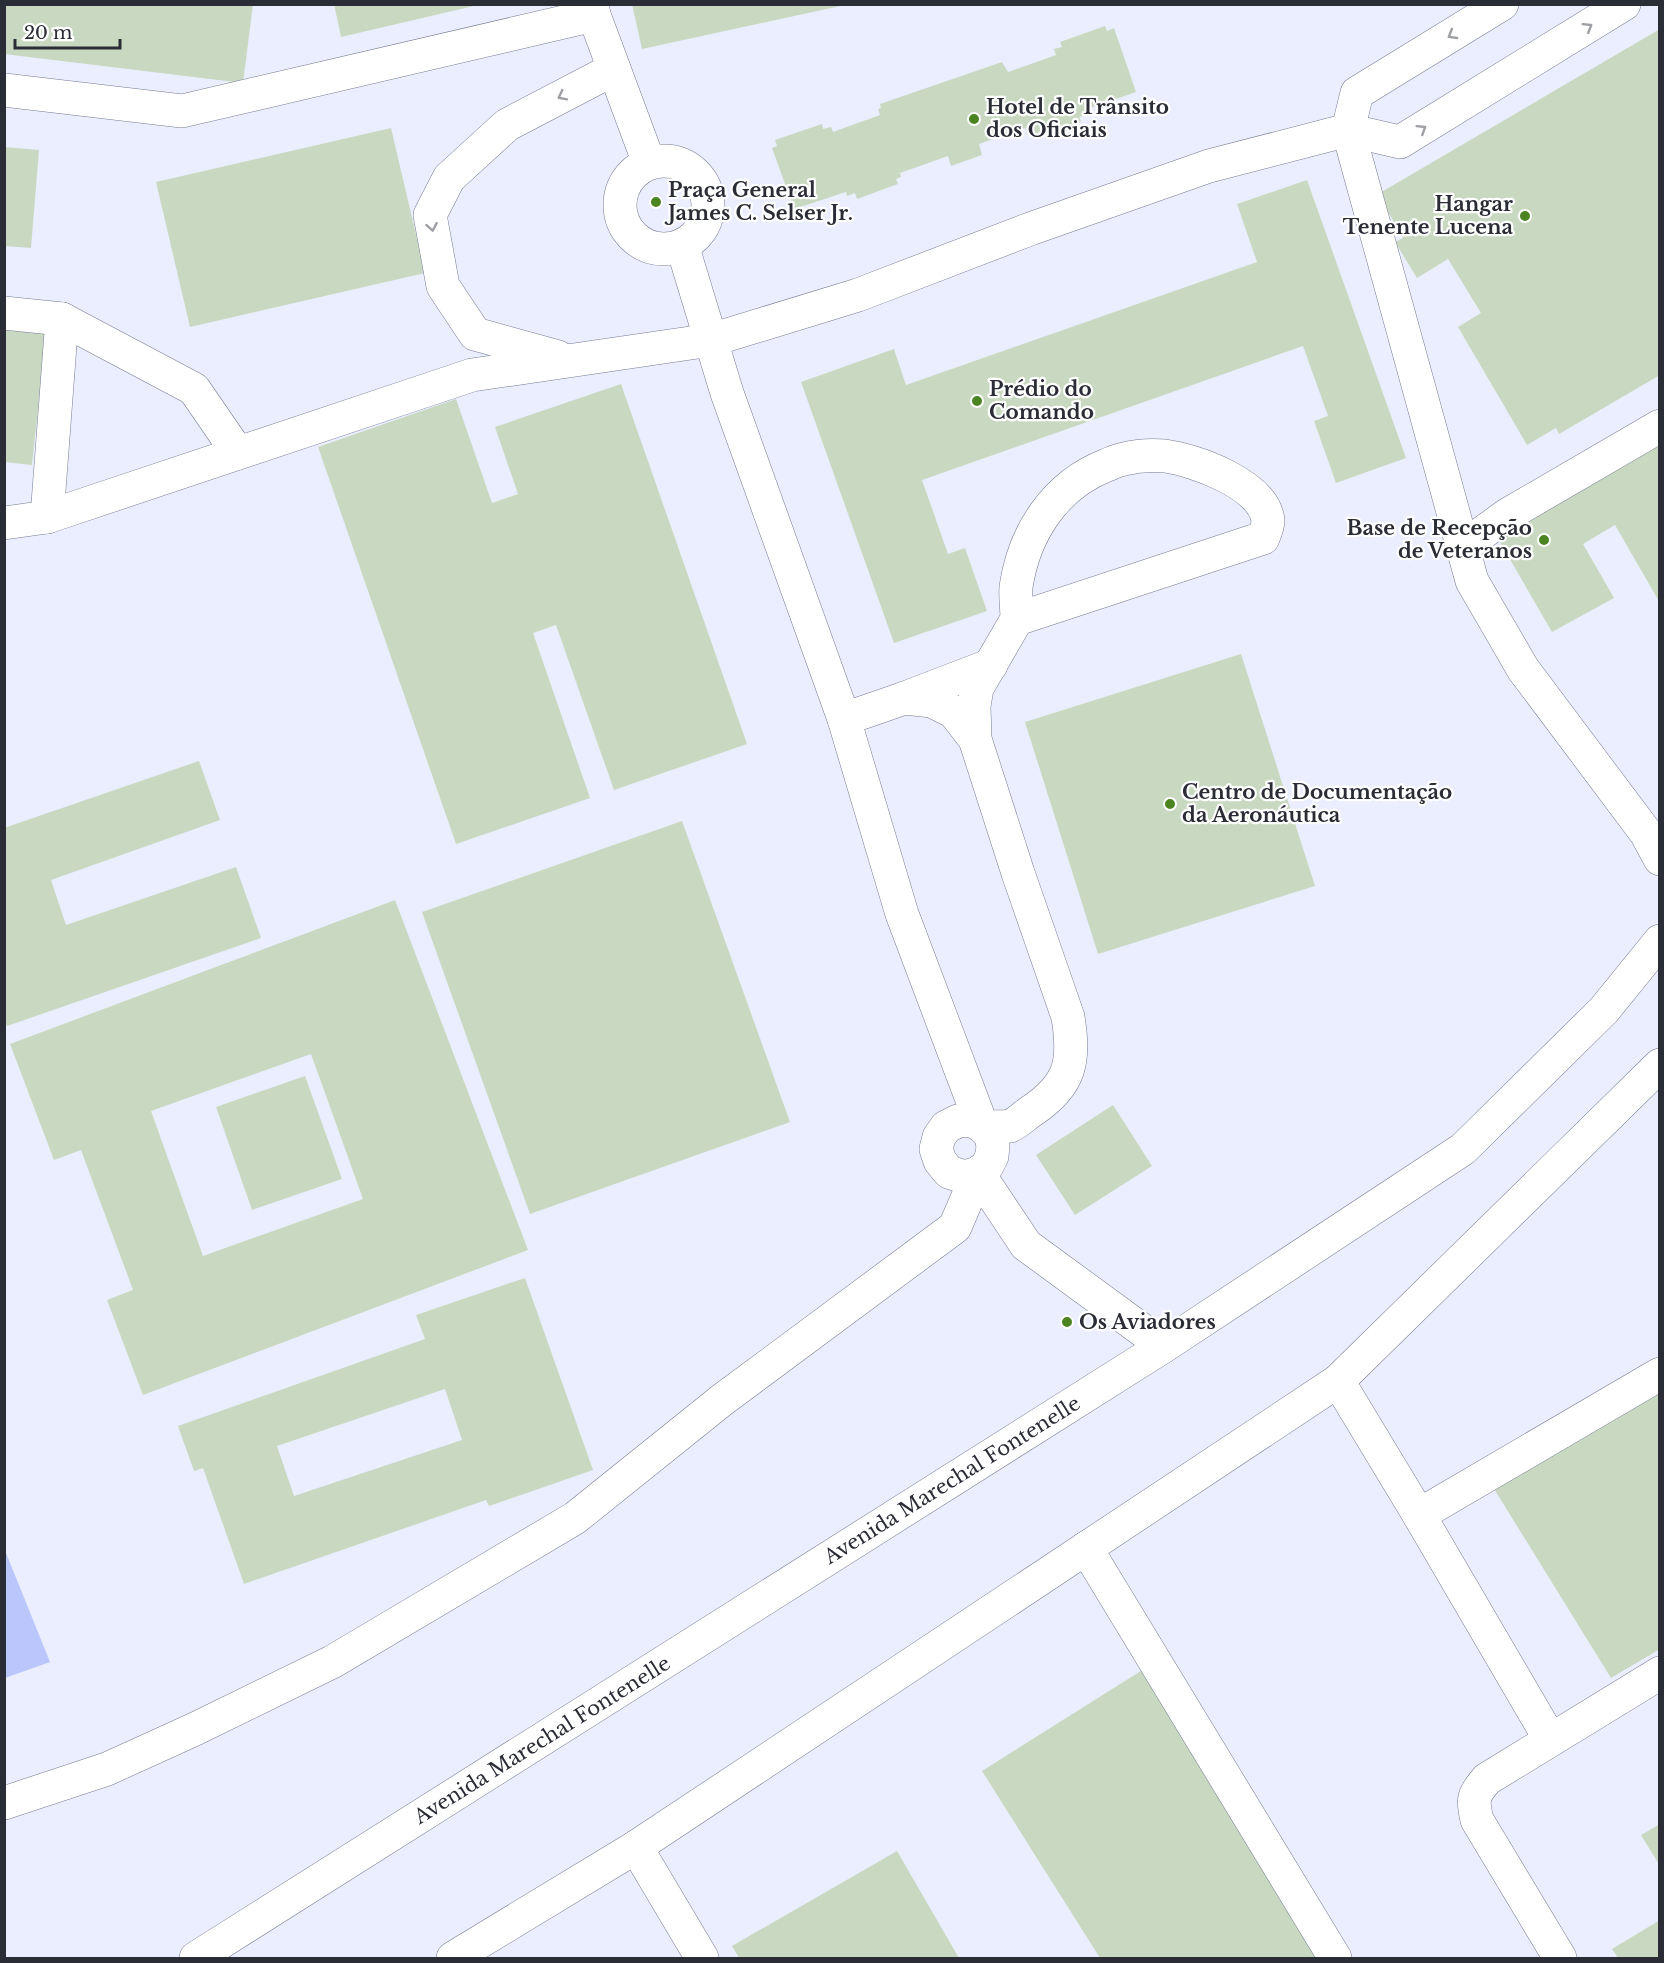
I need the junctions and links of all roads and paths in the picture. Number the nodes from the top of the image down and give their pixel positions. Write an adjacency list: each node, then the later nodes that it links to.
1 (1502, 4): 6 (street, one-way to 6)
2 (1624, 4): 6 (street, one-way to 2)
3 (593, 10): 4 (street); 5 (street)
4 (614, 69): 7 (street); 12 (street, one-way to 12)
5 (4, 90)
6 (1347, 130): 11 (street); 17 (street)
7 (650, 163): 8 (street); 8 (street)
8 (682, 245): 11 (street)
9 (4, 313): 10 (street)
10 (63, 319): 14 (street); 15 (street)
11 (711, 340): 12 (street); 21 (street)
12 (570, 361): 14 (street)
13 (1659, 426): 17 (street)
14 (238, 453): 15 (street)
15 (47, 517): 16 (street)
16 (4, 523)
17 (1463, 547): 23 (street)
18 (1017, 619): 18 (street); 19 (street)
19 (991, 665): 20 (street); 22 (street)
20 (905, 698): 21 (street); 22 (street)
21 (844, 718): 26 (street)
22 (975, 739): 26 (street)
23 (1659, 859)
24 (1659, 941): 30 (street, Avenida Marechal Fontenelle)
25 (1659, 1065): 32 (street)
26 (982, 1126): 27 (street); 28 (street)
27 (940, 1161): 28 (street); 29 (street)
28 (978, 1173): 29 (street); 30 (street)
29 (932, 1244): 37 (street)
30 (1164, 1346): 39 (street, Avenida Marechal Fontenelle)
31 (1659, 1374): 33 (street)
32 (1338, 1381): 33 (street); 34 (street)
33 (1419, 1515): 36 (street)
34 (1086, 1548): 38 (street); 42 (street)
35 (1659, 1673): 36 (street)
36 (1550, 1739): 43 (street)
37 (4, 1803)
38 (636, 1847): 40 (street); 41 (street)
39 (196, 1959)
40 (453, 1959)
41 (702, 1959)
42 (1335, 1959)
43 (1560, 1959)

